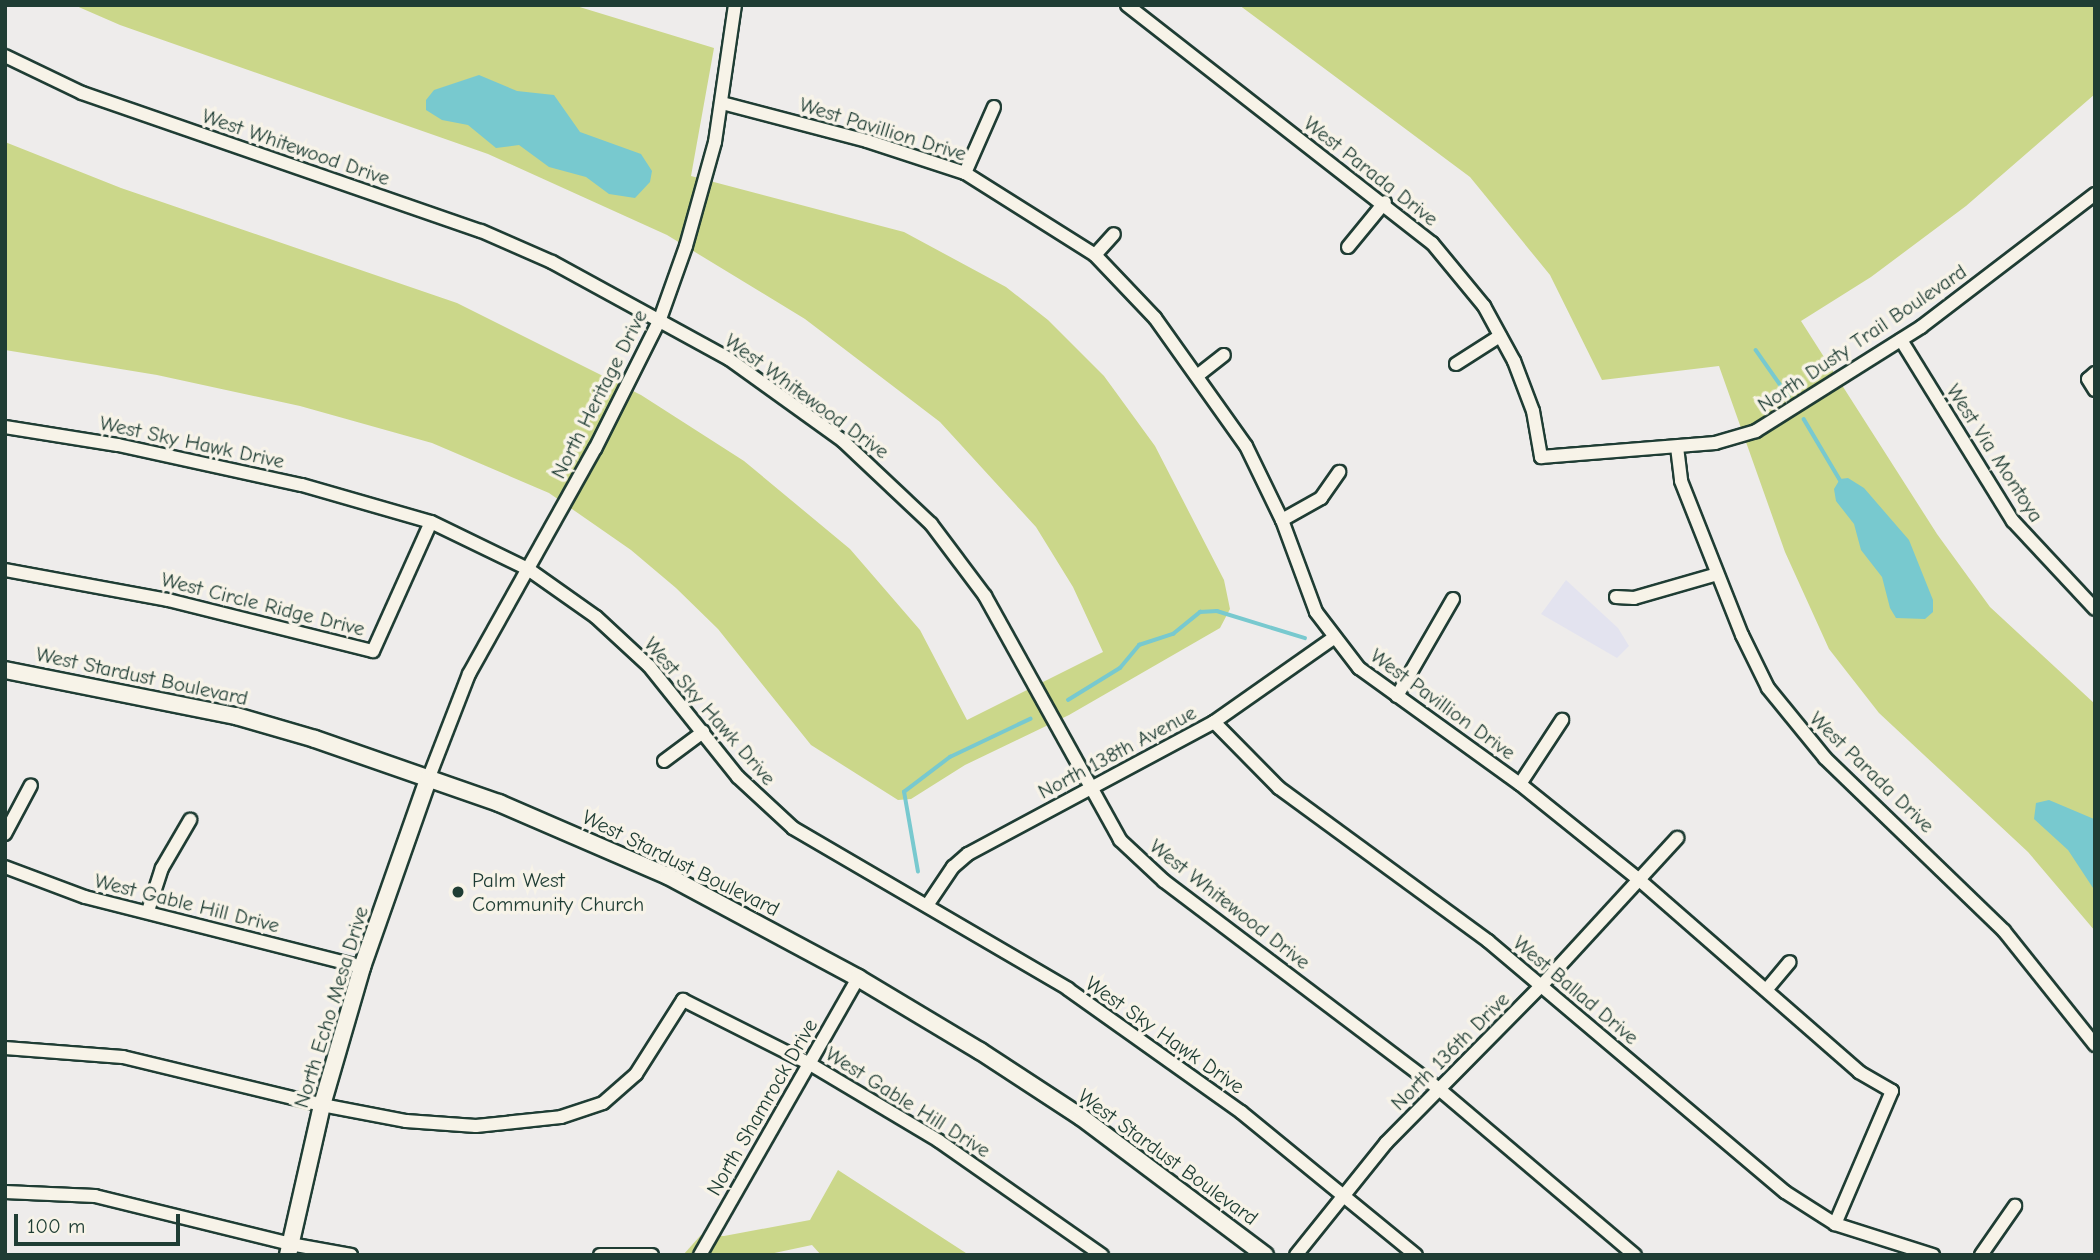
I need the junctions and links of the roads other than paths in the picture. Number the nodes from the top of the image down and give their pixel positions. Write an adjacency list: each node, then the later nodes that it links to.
1 (735, 5): 4 (street, North Heritage Drive)
2 (1127, 5): 8 (street, West Parada Drive)
3 (5, 56): 12 (street, West Whitewood Drive)
4 (722, 103): 6 (street, West Pavillion Drive); 12 (street, North Heritage Drive)
5 (994, 107): 6 (street)
6 (965, 173): 11 (street, West Pavillion Drive)
7 (2095, 194): 14 (street, North Dusty Trail Boulevard)
8 (1385, 202): 10 (street); 13 (street, West Parada Drive)
9 (1114, 234): 11 (street)
10 (1348, 247)
11 (1095, 256): 17 (street, West Pavillion Drive)
12 (660, 319): 25 (street, North Heritage Drive); 40 (street, West Whitewood Drive)
13 (1500, 336): 16 (street); 20 (street, West Parada Drive)
14 (1901, 340): 19 (street, North Dusty Trail Boulevard); 29 (street, West Via Montoya)
15 (1224, 355): 17 (street)
16 (1456, 364)
17 (1197, 376): 22 (street, West Pavillion Drive)
18 (5, 427): 23 (street, West Sky Hawk Drive)
19 (1677, 447): 20 (street, North Dusty Trail Boulevard); 26 (street, West Parada Drive)
20 (1541, 457)
21 (1339, 472): 22 (street)
22 (1282, 520): 30 (street, West Pavillion Drive)
23 (431, 522): 24 (street, West Circle Ridge Drive); 25 (street, West Sky Hawk Drive)
24 (5, 569)
25 (528, 569): 35 (street, West Sky Hawk Drive); 37 (street, North Heritage Drive)
26 (1717, 574): 27 (street); 53 (street, West Parada Drive)
27 (1616, 597)
28 (1453, 598): 32 (street)
29 (2095, 609)
30 (1332, 639): 32 (street, West Pavillion Drive); 34 (street, North 138th Avenue)
31 (5, 670): 37 (street, West Stardust Boulevard)
32 (1397, 696): 38 (street, West Pavillion Drive)
33 (1562, 720): 38 (street)
34 (1214, 722): 40 (street, North 138th Avenue); 51 (street, West Ballad Drive)
35 (703, 732): 36 (street); 46 (street, West Sky Hawk Drive)
36 (664, 761)
37 (429, 777): 49 (street, North Echo Mesa Drive); 50 (street, West Stardust Boulevard)
38 (1520, 783): 45 (street, West Pavillion Drive)
39 (31, 785): 42 (street)
40 (1091, 788): 46 (street, North 138th Avenue); 56 (street, West Whitewood Drive)
41 (190, 820): 47 (street)
42 (5, 834)
43 (1677, 838): 45 (street)
44 (5, 867): 47 (street, West Gable Hill Drive)
45 (1637, 878): 51 (street, North 136th Drive); 52 (street, West Pavillion Drive)
46 (929, 904): 59 (street, West Sky Hawk Drive)
47 (148, 911): 49 (street, West Gable Hill Drive)
48 (1790, 962): 52 (street)
49 (362, 967): 57 (street, North Echo Mesa Drive)
50 (858, 978): 55 (street, North Shamrock Drive); 68 (street, West Stardust Boulevard)
51 (1542, 985): 56 (street, North 136th Drive); 61 (street, West Ballad Drive)
52 (1767, 989): 61 (street, West Pavillion Drive)
53 (2095, 1045)
54 (5, 1048): 57 (street)
55 (810, 1064): 57 (street, West Gable Hill Drive); 66 (street, North Shamrock Drive); 67 (street, West Gable Hill Drive)
56 (1439, 1089): 59 (street, North 136th Drive); 71 (street, West Whitewood Drive)
57 (322, 1104): 62 (street, North Echo Mesa Drive)
58 (5, 1192): 62 (street)
59 (1345, 1194): 69 (street, North 136th Drive); 70 (street, West Sky Hawk Drive)
60 (2015, 1206): 73 (street)
61 (1835, 1224): 72 (street, West Ballad Drive)
62 (289, 1250): 63 (street)
63 (351, 1255)
64 (600, 1255): 65 (street)
65 (652, 1255)
66 (700, 1255)
67 (1102, 1255)
68 (1265, 1255)
69 (1296, 1255)
70 (1416, 1255)
71 (1635, 1255)
72 (1933, 1255)
73 (1981, 1255)

